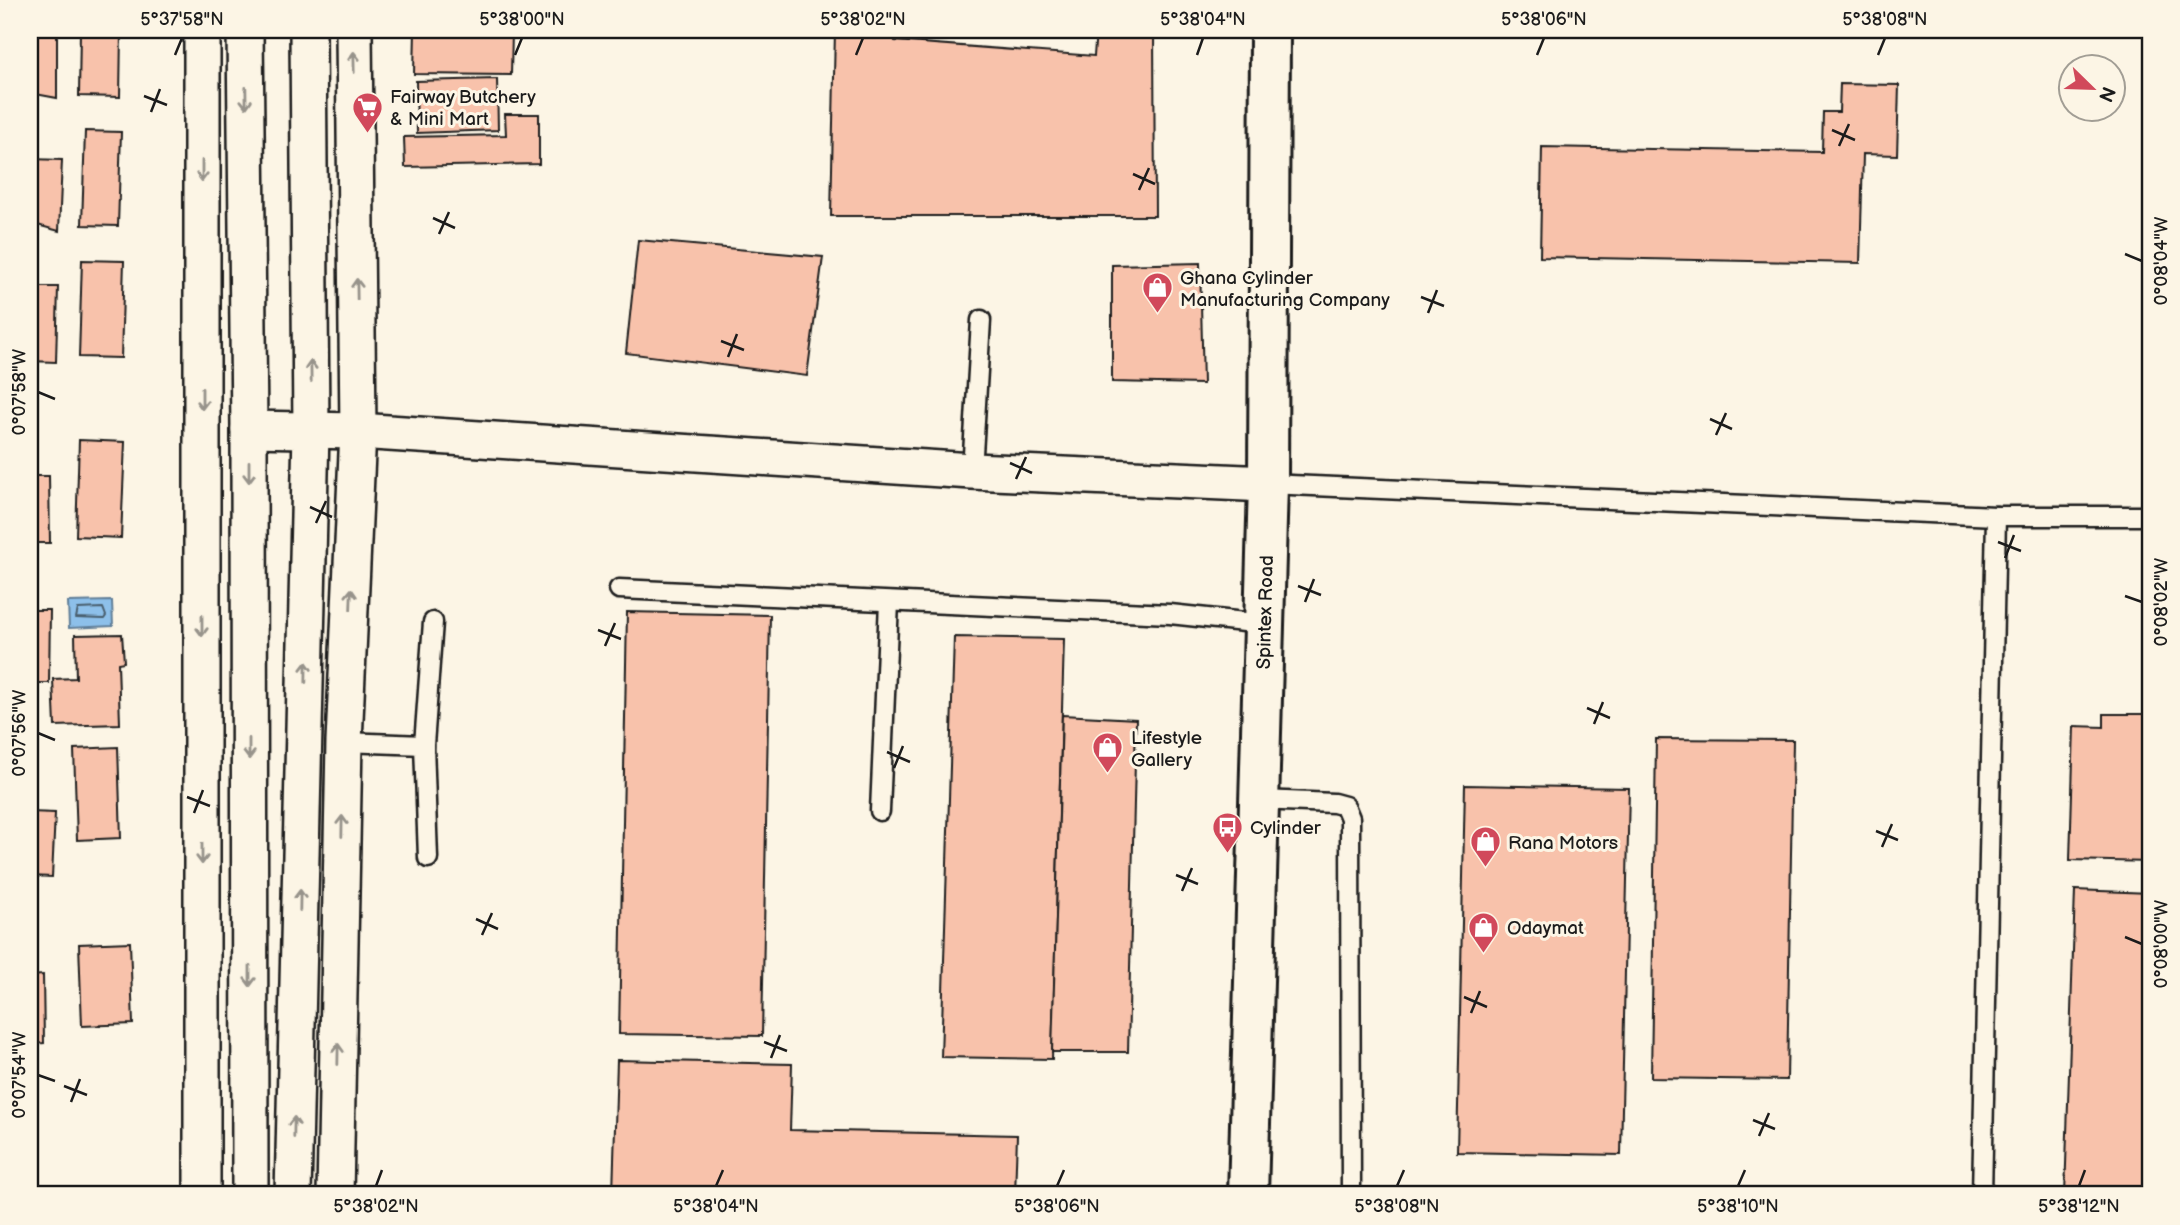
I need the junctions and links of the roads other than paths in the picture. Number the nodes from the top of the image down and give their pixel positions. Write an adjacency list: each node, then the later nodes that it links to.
1 (202, 30): 23 (street, one-way to 23)
2 (245, 30): 7 (street, one-way to 7)
3 (308, 30): 8 (street, one-way to 3)
4 (354, 30): 9 (street, one-way to 4)
5 (1269, 30): 11 (main road, Spintex Road)
6 (981, 320): 10 (lane)
7 (249, 429): 8 (street); 24 (street, one-way to 24)
8 (312, 430): 9 (street); 25 (street, one-way to 8)
9 (358, 431): 10 (street); 18 (street, one-way to 9)
10 (972, 471): 11 (street)
11 (1268, 484): 12 (lane); 17 (main road, Spintex Road)
12 (1996, 516): 13 (lane); 29 (lane)
13 (2150, 516)
14 (619, 589): 15 (lane)
15 (889, 601): 17 (lane); 21 (lane)
16 (433, 622): 19 (lane)
17 (1263, 624): 20 (main road, Spintex Road)
18 (344, 742): 19 (lane); 26 (street, one-way to 18)
19 (424, 745): 22 (lane)
20 (1259, 800): 27 (main road, Spintex Road); 28 (lane)
21 (880, 811)
22 (428, 858)
23 (202, 1195)
24 (250, 1195)
25 (293, 1195)
26 (335, 1195)
27 (1248, 1195)
28 (1351, 1195)
29 (1982, 1195)

